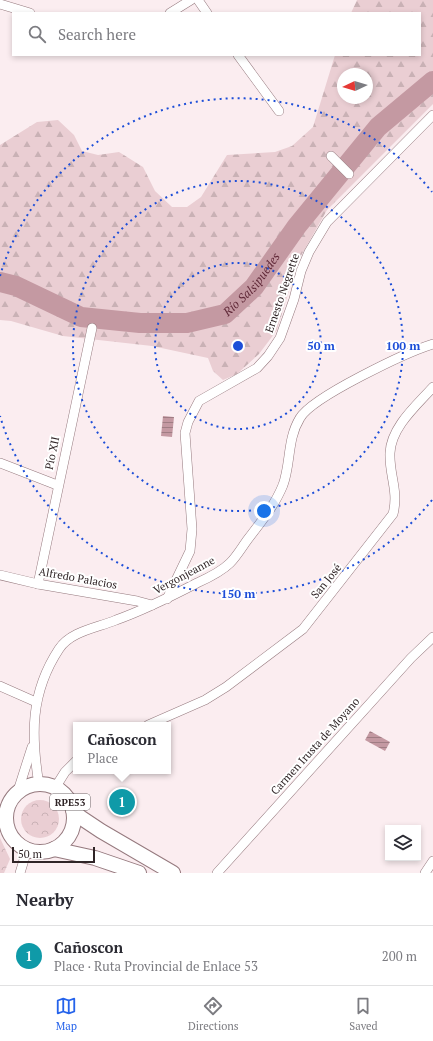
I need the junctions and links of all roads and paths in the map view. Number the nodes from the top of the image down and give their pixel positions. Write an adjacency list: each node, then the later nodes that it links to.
1 (191, 0): 5 (street)
2 (198, 0): 6 (street)
3 (0, 4): 4 (street)
4 (27, 12)
5 (172, 12)
6 (206, 12)
7 (239, 56): 8 (street)
8 (279, 111)
9 (433, 115): 19 (street, Ernesto Negrette)
10 (331, 156): 11 (street)
11 (349, 174)
12 (92, 328): 16 (street, Pío XII)
13 (433, 344): 19 (street, Vergonjeanne)
14 (433, 387): 24 (street, San José)
15 (0, 462): 16 (street)
16 (57, 485): 18 (street, Pío XII)
17 (0, 575): 18 (street, Alfredo Palacios)
18 (38, 584): 20 (street, Alfredo Palacios)
19 (167, 598): 20 (street, Vergonjeanne)
20 (152, 605): 23 (street, Vergonjeanne)
21 (433, 637): 38 (street, Carmen Irusta de Moyano)
22 (0, 686): 23 (street)
23 (36, 702): 25 (street, Vergonjeanne)
24 (155, 722)
25 (34, 742): 27 (street, Vergonjeanne); 29 (street, Vergonjeanne)
26 (73, 764): 28 (street)
27 (39, 784): 28 (main road, RPE53); 29 (main road, RPE53)
28 (55, 788): 30 (main road, RPE53)
29 (10, 797): 31 (main road)
30 (73, 810): 32 (main road, RPE53); 37 (main road, RPE53)
31 (4, 823): 33 (main road)
32 (54, 849): 33 (main road); 36 (main road)
33 (28, 850): 35 (street)
34 (433, 861): 39 (street)
35 (20, 873)
36 (139, 873)
37 (173, 873)
38 (217, 873)
39 (425, 873)

